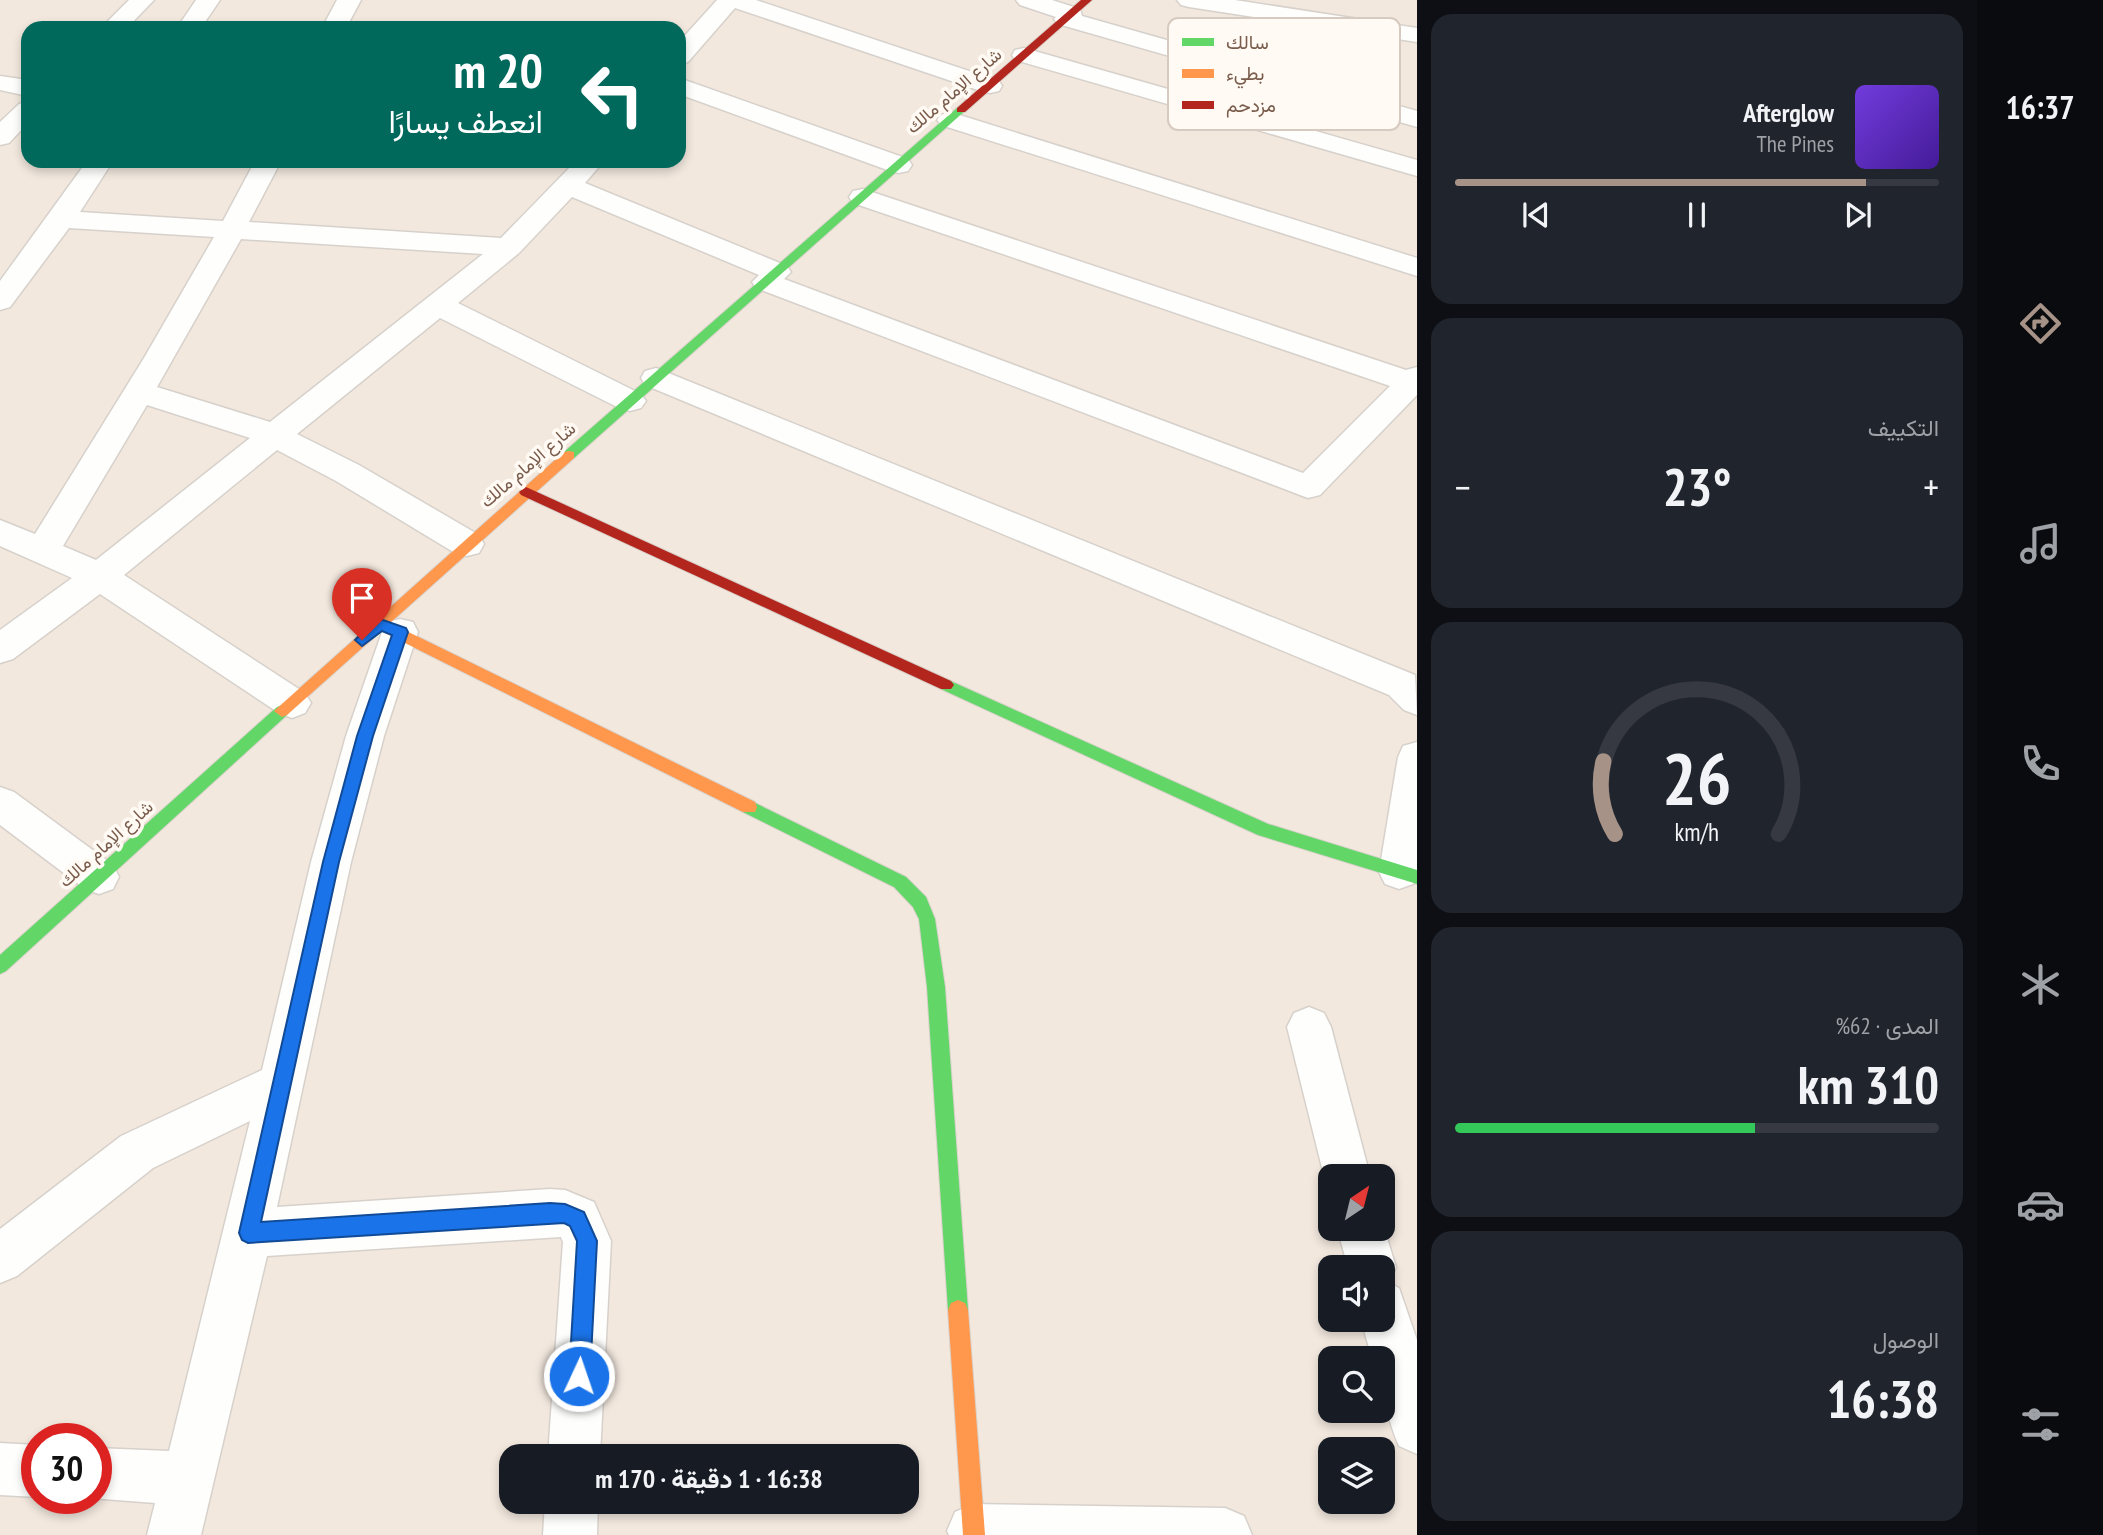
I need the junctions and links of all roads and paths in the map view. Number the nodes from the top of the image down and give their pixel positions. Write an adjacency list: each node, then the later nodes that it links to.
1 (142, 0): 9 (street)
2 (208, 0): 10 (street)
3 (349, 0): 11 (street)
4 (732, 0): 13 (street); 16 (street)
5 (1028, 0): 7 (street)
6 (1189, 0): 8 (street)
7 (1075, 11): 12 (street); 14 (street, شارع الإمام مالك)
8 (1303, 18)
9 (120, 21)
10 (194, 21)
11 (338, 21)
12 (1168, 40)
13 (686, 49)
14 (1024, 55): 16 (street, شارع الإمام مالك); 19 (street)
15 (0, 83): 17 (street)
16 (990, 86): 23 (street, شارع الإمام مالك)
17 (21, 87)
18 (686, 88): 26 (street)
19 (1168, 96)
20 (1400, 114): 22 (street)
21 (21, 116): 25 (street)
22 (1417, 119)
23 (950, 120): 26 (street, شارع الإمام مالك); 36 (street)
24 (1285, 130): 30 (street)
25 (0, 137)
26 (899, 165): 32 (street, شارع الإمام مالك)
27 (95, 168): 33 (street)
28 (264, 168): 34 (street)
29 (585, 168): 31 (street)
30 (1417, 168)
31 (568, 186): 35 (street); 37 (street)
32 (863, 197): 37 (street, شارع الإمام مالك); 41 (street)
33 (61, 219): 34 (street); 38 (street)
34 (232, 230): 35 (street); 42 (street)
35 (509, 247): 39 (street)
36 (1417, 267)
37 (771, 277): 40 (street, شارع الإمام مالك); 41 (street)
38 (0, 301)
39 (438, 305): 43 (street); 44 (street)
40 (656, 378): 43 (street, شارع الإمام مالك); 52 (street)
41 (1414, 380)
42 (141, 393): 44 (street); 48 (street)
43 (630, 401): 45 (street, شارع الإمام مالك)
44 (274, 436): 47 (street); 49 (street)
45 (526, 492): 47 (street, شارع الإمام مالك); 56 (street)
46 (0, 532): 48 (street)
47 (467, 544): 50 (street, شارع الإمام مالك)
48 (42, 551): 49 (street)
49 (99, 576): 51 (street); 53 (street)
50 (390, 628): 53 (street, شارع الإمام مالك); 60 (street); 72 (street)
51 (0, 649)
52 (1417, 700)
53 (292, 703): 57 (street, شارع الإمام مالك)
54 (1417, 757): 56 (street)
55 (0, 803): 57 (street)
56 (1408, 874)
57 (99, 877): 58 (street, شارع الإمام مالك)
58 (0, 966)
59 (1309, 1027): 61 (street)
60 (283, 1083): 62 (street); 63 (street)
61 (1344, 1164)
62 (248, 1233): 66 (street); 70 (street)
63 (0, 1259)
64 (1390, 1332): 65 (street)
65 (1417, 1428)
66 (576, 1444)
67 (0, 1469): 68 (street)
68 (21, 1470)
69 (112, 1475): 70 (street)
70 (188, 1478): 73 (street)
71 (571, 1514): 74 (street)
72 (974, 1533): 75 (street)
73 (174, 1535)
74 (570, 1535)
75 (1225, 1535)

